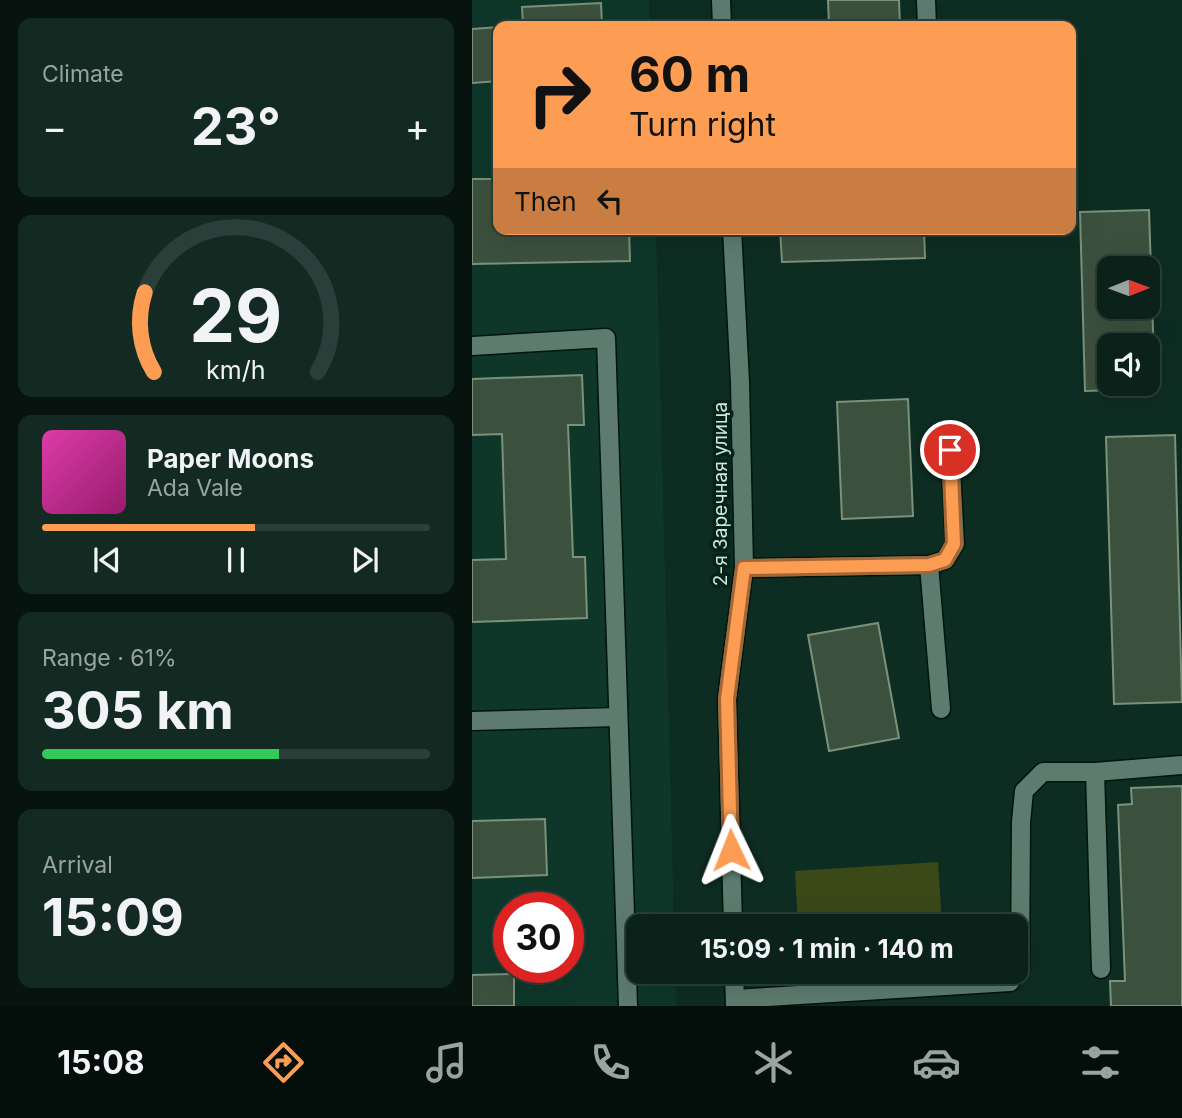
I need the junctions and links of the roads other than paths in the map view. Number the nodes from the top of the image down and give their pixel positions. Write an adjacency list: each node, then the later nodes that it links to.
1 (720, 0): 3 (street)
2 (926, 0): 4 (street)
3 (722, 21)
4 (927, 21)
5 (732, 235): 9 (street, 2-я Заречная улица)
6 (472, 346): 11 (street)
7 (950, 450): 8 (street)
8 (929, 565): 9 (street); 10 (street)
9 (744, 568): 15 (street, 2-я Заречная улица)
10 (941, 709)
11 (618, 717): 12 (street); 19 (street)
12 (472, 721)
13 (1181, 765): 14 (street)
14 (1096, 772): 16 (street); 18 (street)
15 (733, 914)
16 (1101, 969)
17 (734, 984): 18 (street)
18 (735, 1003)
19 (628, 1006)

